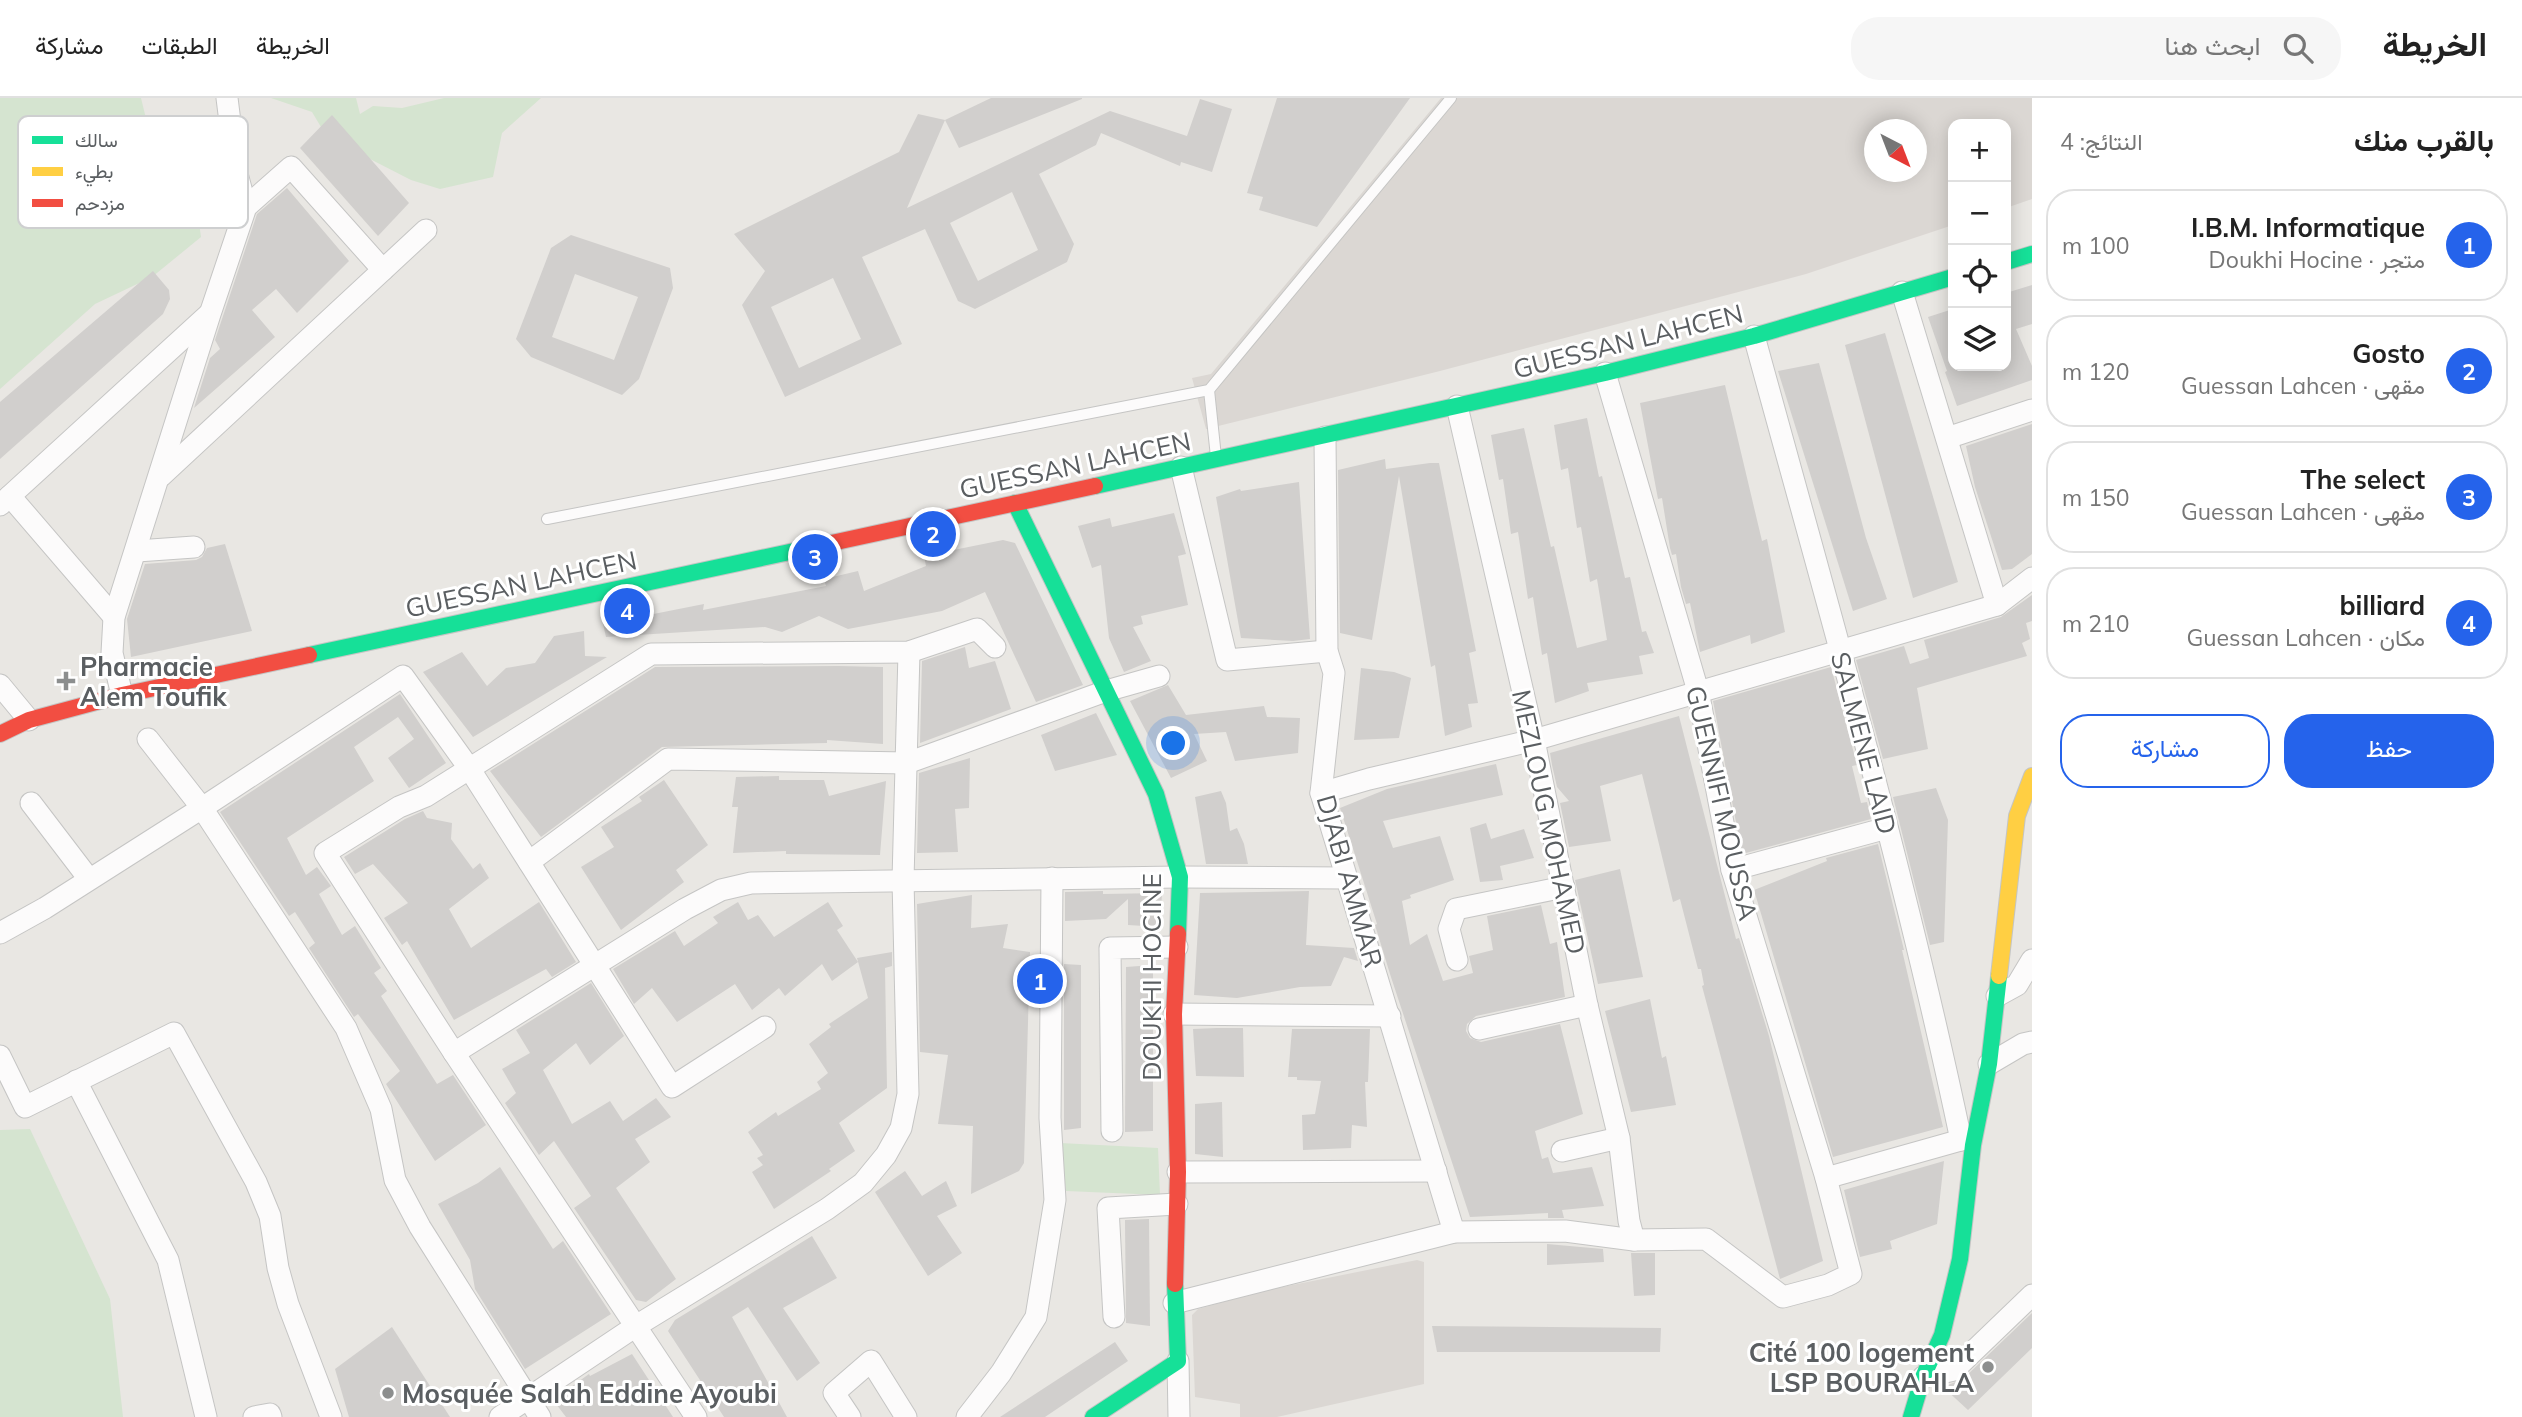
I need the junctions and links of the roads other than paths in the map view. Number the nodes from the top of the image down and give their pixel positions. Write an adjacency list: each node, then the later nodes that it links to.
1 (227, 98): 3 (street)
2 (1451, 98): 15 (lane)
3 (229, 116)
4 (248, 205): 9 (street)
5 (239, 228): 12 (street)
6 (426, 230): 9 (street)
7 (2032, 254): 8 (main road)
8 (2011, 260)
9 (383, 270): 22 (street)
10 (1948, 278): 11 (main road, GUESSAN LAHCEN)
11 (1902, 292): 13 (main road, GUESSAN LAHCEN); 19 (street)
12 (210, 314): 22 (street); 23 (street)
13 (1754, 336): 14 (main road, GUESSAN LAHCEN); 33 (street, SALMENE LAID)
14 (1605, 373): 16 (main road, GUESSAN LAHCEN); 38 (street, GUENNIFI MOUSSA)
15 (1209, 390): 20 (lane); 25 (lane)
16 (1457, 406): 18 (main road, GUESSAN LAHCEN); 43 (street, MEZLOUG MOHAMED)
17 (2032, 410): 19 (street)
18 (1325, 437): 20 (main road, GUESSAN LAHCEN); 32 (street, DJABI AMMAR)
19 (1947, 438): 29 (street)
20 (1217, 460): 21 (main road, GUESSAN LAHCEN)
21 (1181, 467): 24 (main road, GUESSAN LAHCEN); 32 (street)
22 (160, 477): 27 (street)
23 (5, 500): 30 (street)
24 (1015, 503): 37 (main road, DOUKHI HOCINE); 39 (main road, GUESSAN LAHCEN)
25 (547, 519)
26 (194, 547): 27 (street)
27 (136, 551): 30 (street)
28 (2032, 578): 29 (street)
29 (1997, 605): 33 (street)
30 (114, 618): 39 (street)
31 (995, 647): 34 (street)
32 (1327, 651): 47 (street, DJABI AMMAR)
33 (1840, 651): 38 (street); 50 (street, SALMENE LAID)
34 (909, 652): 44 (street); 45 (street)
35 (1159, 676): 37 (street)
36 (0, 685): 40 (street)
37 (1106, 691): 44 (street); 53 (main road, DOUKHI HOCINE)
38 (1698, 691): 43 (street); 52 (street, GUENNIFI MOUSSA)
39 (122, 695): 40 (main road, GUESSAN LAHCEN)
40 (29, 720): 41 (main road, GUESSAN LAHCEN)
41 (0, 734)
42 (148, 739): 49 (street)
43 (1534, 740): 47 (street); 58 (street, MEZLOUG MOHAMED)
44 (907, 762): 51 (street); 57 (street)
45 (469, 768): 49 (street); 51 (street); 71 (street)
46 (2032, 776): 64 (main road)
47 (1321, 793): 55 (street, DJABI AMMAR)
48 (32, 803): 56 (street)
49 (202, 808): 56 (street); 91 (street)
50 (1887, 828): 52 (street); 77 (street, SALMENE LAID)
51 (529, 862): 63 (street)
52 (1732, 870): 81 (street, GUENNIFI MOUSSA)
53 (1180, 877): 54 (street); 55 (street); 60 (main road, DOUKHI HOCINE)
54 (1052, 878): 57 (street); 101 (street)
55 (1346, 878): 67 (street, DJABI AMMAR)
56 (89, 879): 59 (street)
57 (903, 880): 63 (street); 88 (street)
58 (1564, 887): 61 (street); 65 (street, MEZLOUG MOHAMED)
59 (0, 933)
60 (1177, 947): 66 (main road, DOUKHI HOCINE); 75 (street)
61 (1457, 960)
62 (2032, 960): 64 (street)
63 (596, 966): 68 (street); 71 (street)
64 (1997, 996): 73 (main road)
65 (1587, 1005): 69 (street); 76 (street, MEZLOUG MOHAMED)
66 (1174, 1014): 67 (street); 80 (main road, DOUKHI HOCINE)
67 (1390, 1016): 79 (street, DJABI AMMAR)
68 (765, 1027)
69 (1479, 1029)
70 (2032, 1042): 73 (street)
71 (454, 1053): 88 (street)
72 (0, 1055): 74 (street)
73 (1989, 1064): 77 (main road)
74 (76, 1082): 92 (street); 95 (street)
75 (1112, 1131)
76 (1619, 1138): 78 (street); 84 (street, MEZLOUG MOHAMED)
77 (1967, 1142): 81 (street); 90 (main road)
78 (1562, 1151)
79 (1436, 1171): 80 (street); 83 (street, DJABI AMMAR)
80 (1178, 1172): 82 (main road, DOUKHI HOCINE)
81 (1826, 1178): 84 (street, GUENNIFI MOUSSA)
82 (1177, 1204): 86 (main road, DOUKHI HOCINE); 87 (street)
83 (1454, 1232): 84 (street); 86 (street)
84 (1634, 1240)
85 (2032, 1295): 90 (street)
86 (1174, 1303): 89 (main road, DOUKHI HOCINE)
87 (1114, 1317)
88 (636, 1326): 91 (street); 98 (street)
89 (1178, 1361): 102 (main road); 103 (street)
90 (1923, 1377): 104 (main road)
91 (529, 1399): 96 (street); 97 (street)
92 (206, 1417)
93 (254, 1417): 94 (street)
94 (271, 1417)
95 (331, 1417)
96 (500, 1417)
97 (540, 1417)
98 (696, 1417)
99 (850, 1417): 100 (street)
100 (906, 1417)
101 (967, 1417)
102 (1093, 1417)
103 (1179, 1417)
104 (1911, 1417)

